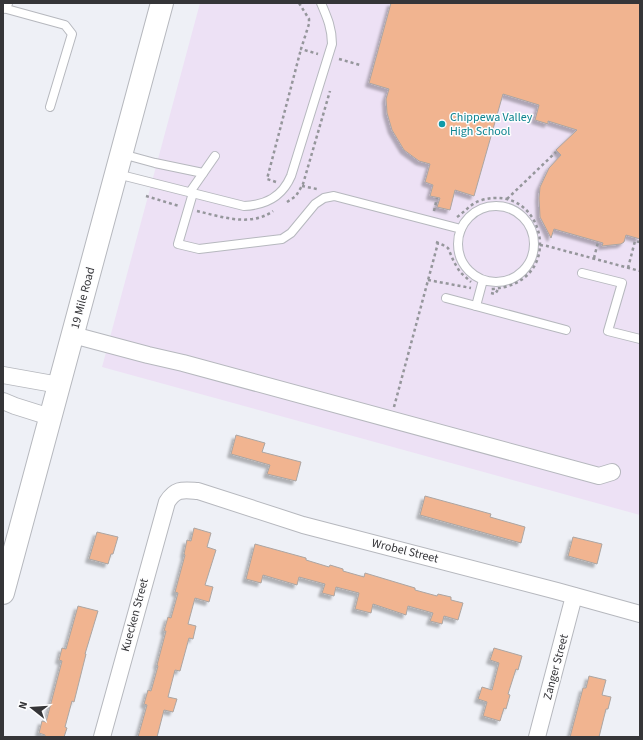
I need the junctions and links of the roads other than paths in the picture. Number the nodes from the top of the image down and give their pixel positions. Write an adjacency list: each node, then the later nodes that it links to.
1 (162, 3): 6 (street, 19 Mile Road)
2 (321, 3): 8 (lane)
3 (3, 5): 4 (lane)
4 (50, 107)
5 (215, 156): 7 (lane)
6 (119, 164): 7 (lane); 8 (lane); 15 (street, 19 Mile Road)
7 (203, 173): 8 (lane)
8 (192, 193): 9 (lane)
9 (461, 229): 11 (lane); 11 (lane)
10 (582, 273): 16 (lane)
11 (483, 280): 13 (lane)
12 (446, 298): 13 (lane)
13 (476, 306): 14 (lane)
14 (566, 330)
15 (73, 335): 18 (street, 19 Mile Road); 21 (street)
16 (640, 339)
17 (3, 375): 18 (street)
18 (59, 385): 20 (street, 19 Mile Road)
19 (3, 401): 20 (street)
20 (50, 417): 23 (street, 19 Mile Road)
21 (612, 472)
22 (172, 494): 24 (street, Wrobel Street); 26 (street, Kuecken Street)
23 (3, 593)
24 (574, 596): 25 (street, Wrobel Street); 27 (street, Zanger Street)
25 (640, 614)
26 (102, 737)
27 (537, 737)

